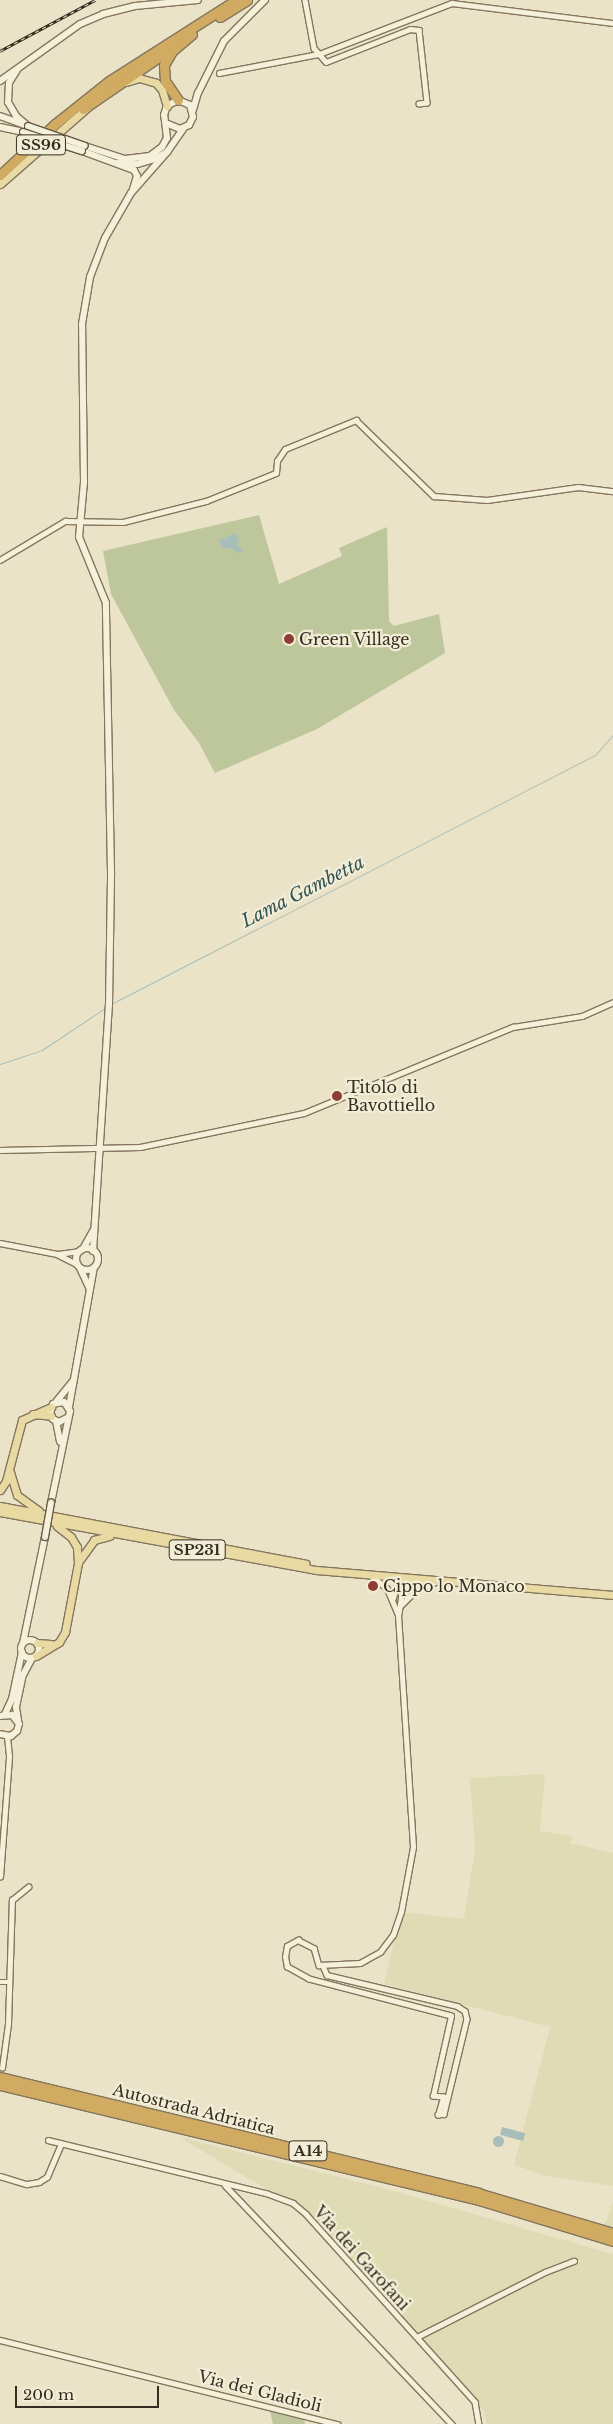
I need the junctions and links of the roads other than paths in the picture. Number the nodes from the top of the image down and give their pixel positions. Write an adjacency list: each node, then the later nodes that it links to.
1 (198, 0): 9 (main road)
2 (236, 0): 26 (highway)
3 (247, 0): 7 (highway)
4 (265, 0): 12 (main road)
5 (305, 0): 8 (street)
6 (613, 23): 8 (street)
7 (192, 34): 13 (highway); 16 (highway)
8 (319, 54): 10 (street); 14 (street)
9 (19, 67): 11 (main road); 20 (main road)
10 (219, 73)
11 (0, 81)
12 (198, 93): 13 (main road); 17 (main road)
13 (181, 100): 15 (main road); 17 (main road)
14 (419, 104)
15 (166, 106): 16 (main road); 19 (main road)
16 (84, 109): 27 (main road, SS96)
17 (193, 110): 22 (main road)
18 (0, 116): 20 (main road)
19 (168, 124): 22 (main road); 23 (main road)
20 (28, 126): 23 (main road, bridge)
21 (0, 127): 23 (main road, bridge)
22 (183, 129): 24 (main road)
23 (84, 149): 25 (main road)
24 (167, 152): 25 (main road); 28 (main road)
25 (118, 163): 28 (main road)
26 (0, 175)
27 (0, 184)
28 (131, 193): 30 (main road)
29 (613, 491): 30 (street)
30 (80, 521): 31 (street); 33 (main road)
31 (0, 560)
32 (613, 1002): 33 (street)
33 (100, 1148): 34 (street); 35 (main road)
34 (0, 1150)
35 (94, 1230): 37 (main road); 38 (main road)
36 (0, 1243): 39 (street)
37 (82, 1250): 38 (main road); 39 (street); 40 (main road)
38 (93, 1251): 41 (main road)
39 (57, 1254): 40 (street)
40 (79, 1266): 41 (main road); 42 (main road)
41 (94, 1267): 42 (main road)
42 (90, 1290): 43 (main road)
43 (74, 1379): 44 (main road); 45 (main road)
44 (53, 1404): 45 (main road); 46 (main road); 48 (main road)
45 (69, 1406): 47 (main road)
46 (31, 1414): 48 (main road); 50 (main road)
47 (67, 1418): 48 (main road); 49 (main road)
48 (53, 1419): 49 (main road)
49 (61, 1447): 65 (main road, bridge)
50 (9, 1468): 51 (main road); 54 (main road)
51 (0, 1490)
52 (0, 1506): 54 (main road, SP231)
53 (0, 1512): 54 (main road, SP231)
54 (40, 1517): 55 (main road, SP231); 56 (main road); 57 (main road, SP231)
55 (124, 1536): 56 (main road); 57 (main road, SP231)
56 (78, 1563): 68 (main road)
57 (358, 1574): 58 (main road, SP231)
58 (370, 1575): 59 (main road, SP231); 62 (street)
59 (398, 1579): 60 (main road, SP231); 62 (street); 63 (street)
60 (436, 1582): 61 (main road, SP231); 63 (street)
61 (613, 1595)
62 (393, 1599): 64 (street)
63 (401, 1605): 64 (street)
64 (398, 1615): 77 (street)
65 (31, 1620): 66 (main road); 67 (main road)
66 (34, 1642): 67 (main road); 68 (main road); 70 (main road)
67 (23, 1643): 69 (main road)
68 (54, 1644): 70 (main road)
69 (22, 1652): 70 (main road); 71 (main road)
70 (34, 1657): 72 (main road)
71 (2, 1715): 72 (main road)
72 (18, 1720): 74 (main road)
73 (0, 1734): 74 (main road)
74 (7, 1736): 75 (street)
75 (0, 1877)
76 (28, 1887): 79 (street)
77 (323, 1966): 77 (street)
78 (0, 1982): 79 (street)
79 (8, 1982): 80 (street)
80 (1, 2072): 86 (highway, Autostrada Adriatica / A14)
81 (0, 2085): 87 (highway, Autostrada Adriatica / A14)
82 (48, 2140): 83 (street, Via dei Garofani)
83 (61, 2144): 84 (street); 85 (street, Via dei Garofani)
84 (0, 2176)
85 (224, 2184): 89 (street, Via dei Garofani); 92 (street)
86 (613, 2233)
87 (613, 2241)
88 (574, 2261): 89 (street)
89 (417, 2337): 93 (street, Via dei Garofani)
90 (0, 2340): 91 (street, Via dei Gladioli)
91 (338, 2424)
92 (452, 2424)
93 (479, 2424)

